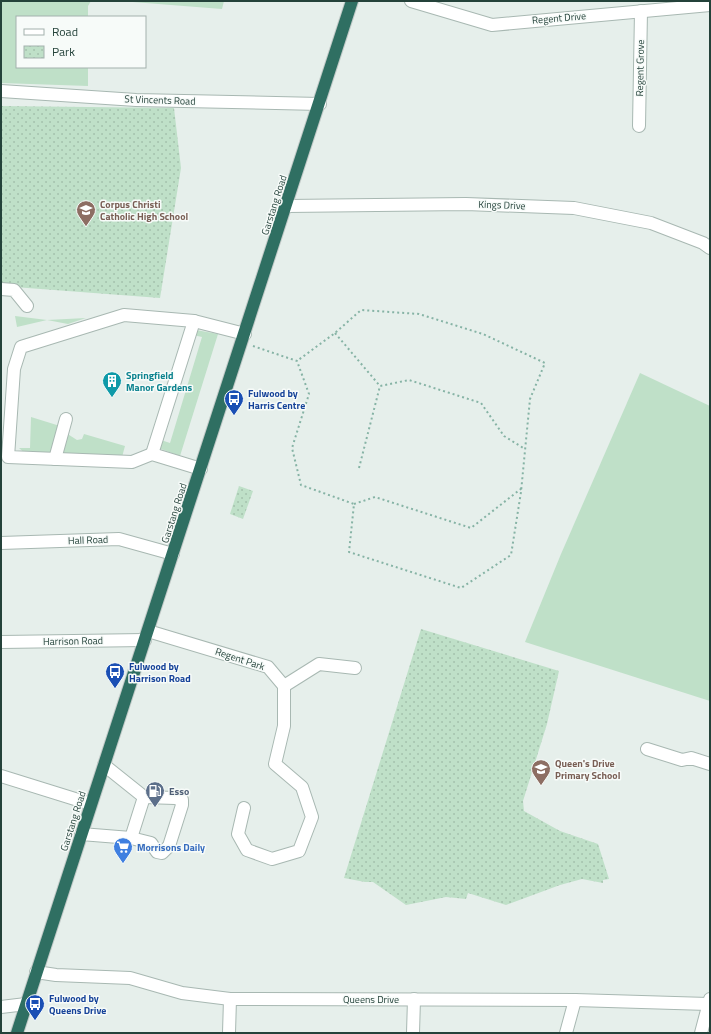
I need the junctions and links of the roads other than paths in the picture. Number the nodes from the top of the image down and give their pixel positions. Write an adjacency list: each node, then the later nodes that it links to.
1 (352, 1): 6 (highway, Garstang Road)
2 (411, 1): 4 (street, Regent Drive)
3 (710, 5): 4 (street, Regent Drive)
4 (641, 11): 7 (street, Regent Grove)
5 (1, 91): 6 (street, St Vincents Road)
6 (320, 104): 8 (highway, Garstang Road)
7 (639, 126)
8 (287, 206): 9 (street, Kings Drive); 13 (highway, Garstang Road)
9 (708, 243)
10 (1, 289): 11 (street)
11 (28, 306)
12 (194, 321): 13 (street); 15 (street); 16 (street)
13 (244, 339): 18 (highway, Garstang Road)
14 (66, 419): 17 (street)
15 (152, 454): 17 (street); 18 (street)
16 (4, 456): 17 (street)
17 (55, 459)
18 (201, 469): 20 (highway, Garstang Road)
19 (1, 543): 20 (street, Hall Road)
20 (173, 554): 21 (highway, Garstang Road)
21 (146, 635): 22 (street, Harrison Road); 24 (street, Regent Park); 26 (highway, Garstang Road)
22 (1, 642)
23 (355, 668): 24 (street)
24 (284, 686): 31 (street)
25 (647, 749): 27 (street)
26 (104, 764): 29 (street); 30 (highway, Garstang Road)
27 (710, 764)
28 (1, 776): 30 (street)
29 (144, 797): 33 (street); 33 (street)
30 (91, 804): 32 (highway, Garstang Road)
31 (244, 808)
32 (81, 834): 33 (street); 34 (highway, Garstang Road)
33 (131, 838)
34 (36, 972): 35 (street, Queens Drive); 39 (highway, Garstang Road)
35 (230, 999): 36 (street, Queens Drive); 42 (street)
36 (414, 999): 37 (street, Queens Drive); 43 (street)
37 (575, 1000): 38 (street, Queens Drive); 44 (street)
38 (709, 1001): 45 (street)
39 (26, 1004): 40 (street); 41 (highway, Garstang Road)
40 (1, 1007)
41 (17, 1033)
42 (229, 1033)
43 (413, 1033)
44 (566, 1033)
45 (701, 1033)

